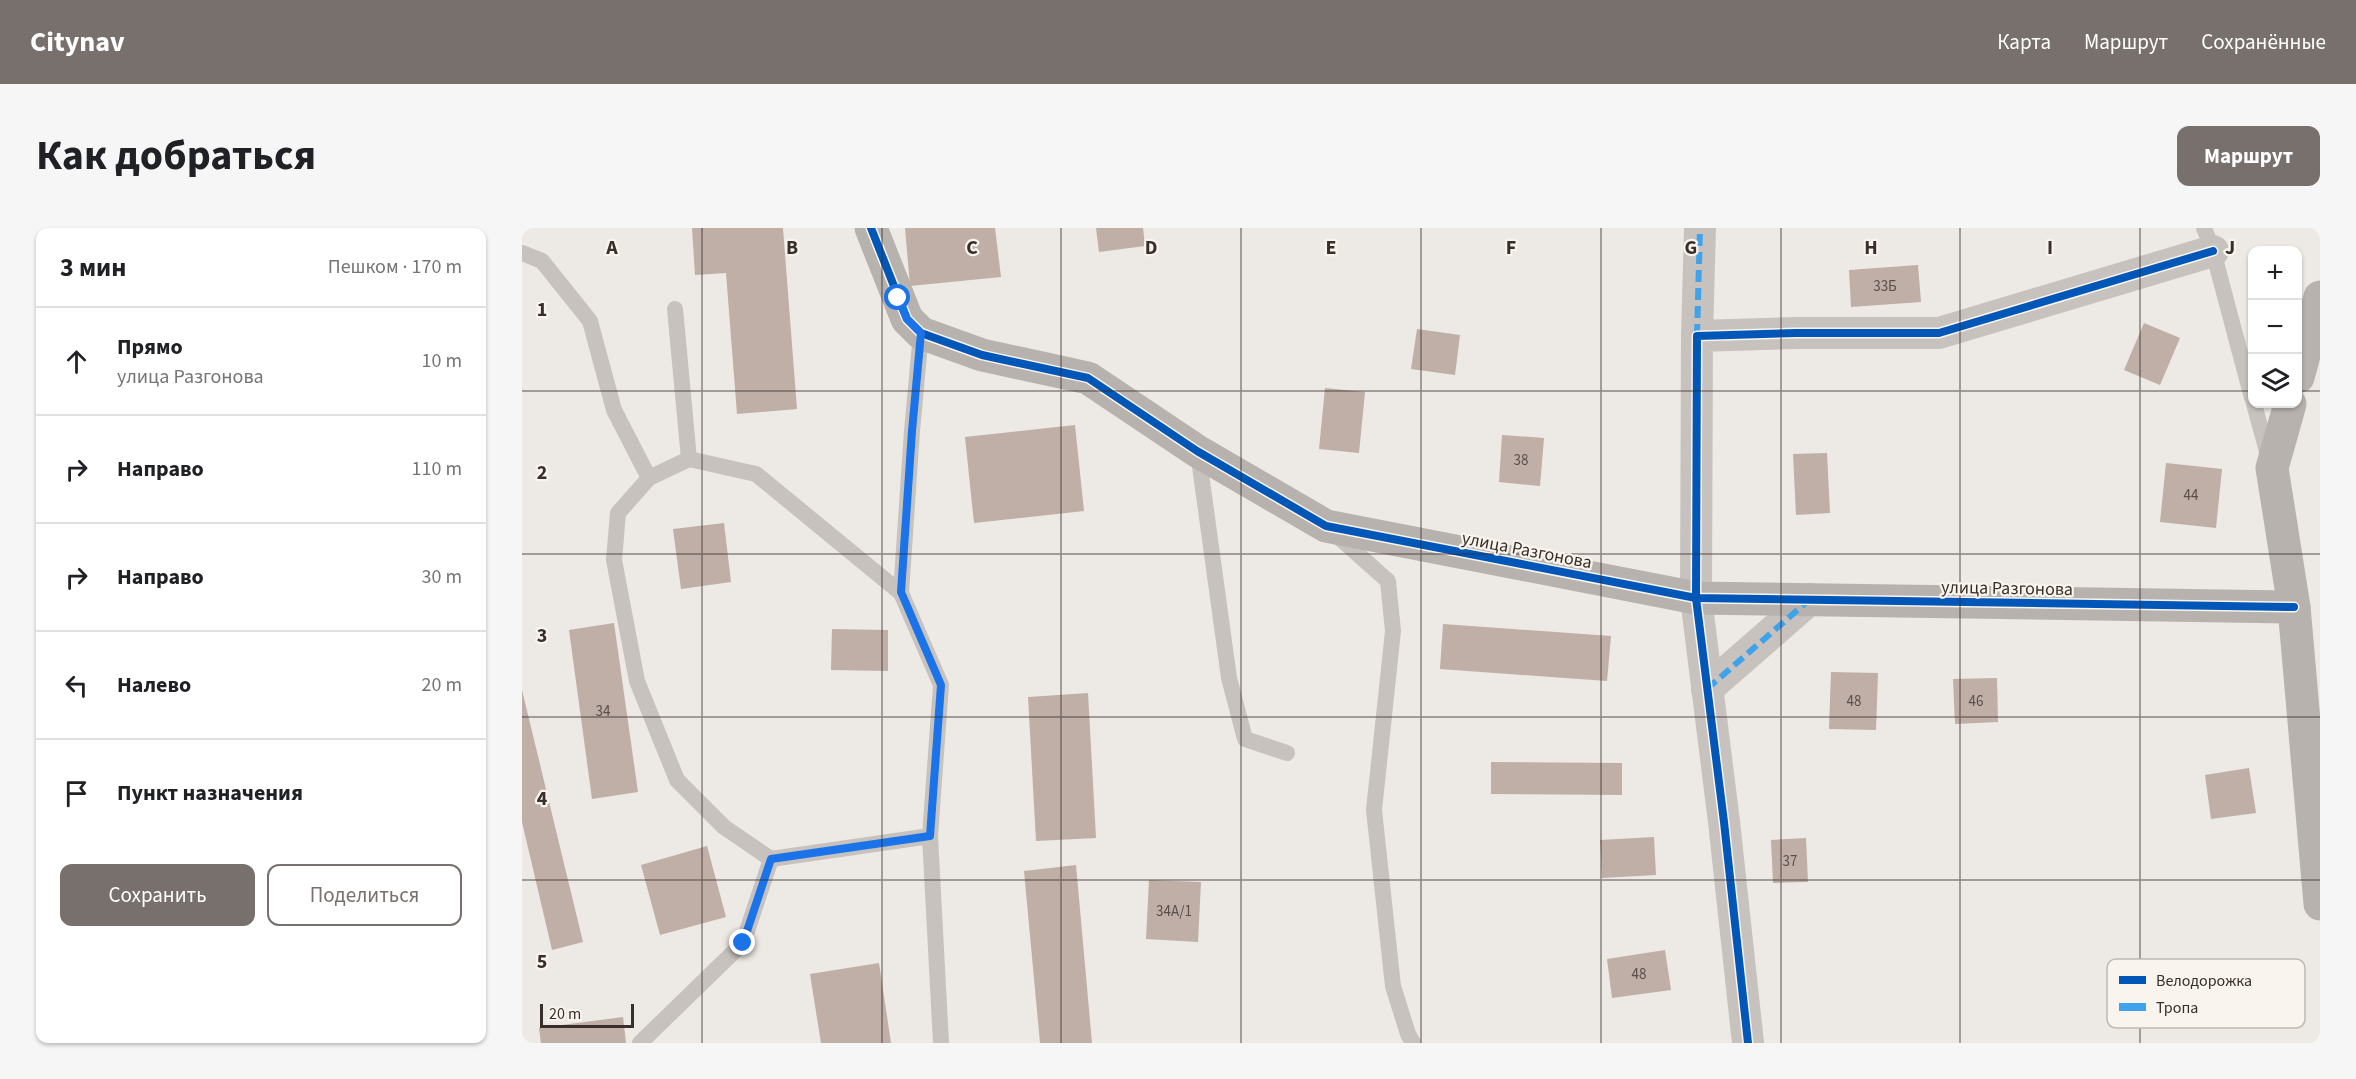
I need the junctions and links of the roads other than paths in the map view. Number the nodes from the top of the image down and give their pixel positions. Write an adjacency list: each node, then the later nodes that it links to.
1 (871, 228): 7 (street)
2 (1700, 228): 8 (street)
3 (2209, 239): 8 (street); 10 (lane)
4 (522, 253): 16 (lane)
5 (2320, 297): 9 (street)
6 (675, 309): 14 (lane)
7 (921, 333): 13 (street, улица Разгонова); 18 (lane)
8 (1697, 336): 19 (street)
9 (2302, 362)
10 (2248, 380)
11 (2255, 408): 15 (lane)
12 (2289, 408): 15 (street)
13 (1197, 451): 17 (street, улица Разгонова); 23 (lane)
14 (689, 459): 16 (lane); 18 (lane)
15 (2271, 468): 21 (street)
16 (649, 478): 25 (lane)
17 (1326, 526): 19 (street, улица Разгонова); 29 (lane)
18 (901, 592): 24 (lane)
19 (1696, 598): 20 (street, улица Разгонова); 22 (street)
20 (1810, 599): 21 (street, улица Разгонова); 22 (street)
21 (2294, 607): 26 (street)
22 (1707, 689): 30 (street)
23 (1287, 753)
24 (930, 836): 25 (lane); 28 (lane)
25 (771, 859): 27 (lane)
26 (2320, 904)
27 (640, 1043)
28 (941, 1043)
29 (1413, 1043)
30 (1748, 1043)

